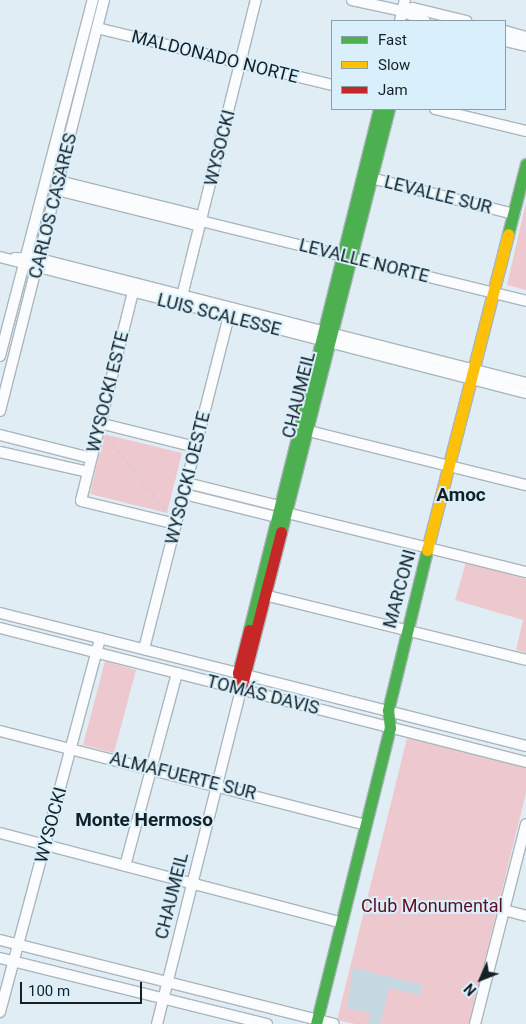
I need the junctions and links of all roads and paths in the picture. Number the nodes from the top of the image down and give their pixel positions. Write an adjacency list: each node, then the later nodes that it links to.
1 (93, 0): 28 (street, CARLOS CASARES)
2 (104, 0): 10 (street, CARLOS CASARES)
3 (256, 0): 15 (street, WYSOCKI)
4 (352, 0): 7 (street)
5 (405, 0): 7 (street)
6 (412, 12): 7 (street); 8 (street); 9 (street)
7 (401, 16)
8 (424, 20)
9 (460, 20)
10 (97, 28): 15 (street, MALDONADO NORTE); 23 (street, CARLOS CASARES)
11 (506, 31): 12 (street)
12 (526, 37)
13 (506, 41): 14 (street)
14 (526, 46)
15 (241, 64): 16 (street, MALDONADO NORTE); 25 (street, WYSOCKI)
16 (331, 85)
17 (379, 110): 22 (street, CHAUMEIL)
18 (389, 110): 22 (street, CHAUMEIL)
19 (439, 110): 20 (street)
20 (526, 130)
21 (526, 164): 24 (street, MARCONI)
22 (367, 177): 24 (street, LEVALLE SUR); 27 (street, CHAUMEIL)
23 (58, 186): 25 (street, LEVALLE NORTE); 29 (street, CARLOS CASARES)
24 (514, 214): 31 (street, MARCONI)
25 (201, 221): 27 (street, LEVALLE NORTE); 32 (street, WYSOCKI)
26 (0, 257): 28 (street, LUIS SCALESSE)
27 (347, 258): 31 (street, LEVALLE NORTE); 35 (street, CHAUMEIL)
28 (25, 262): 29 (street, LUIS SCALESSE); 36 (street, CARLOS CASARES)
29 (39, 264): 30 (street, LUIS SCALESSE); 40 (street, CARLOS CASARES)
30 (134, 288): 32 (street, LUIS SCALESSE); 34 (street, LUIS SCALESSE); 41 (street, WYSOCKI ESTE)
31 (494, 293): 33 (street, LEVALLE NORTE); 37 (street, MARCONI)
32 (182, 296): 34 (street, LUIS SCALESSE)
33 (526, 301)
34 (230, 313): 35 (street, LUIS SCALESSE); 45 (street, WYSOCKI OESTE)
35 (327, 338): 37 (street, LUIS SCALESSE); 42 (street, CHAUMEIL)
36 (0, 356)
37 (475, 375): 38 (street, LUIS SCALESSE); 39 (street, LUIS SCALESSE); 48 (street, MARCONI)
38 (526, 383)
39 (526, 394)
40 (0, 411)
41 (100, 423): 45 (street); 47 (street, WYSOCKI ESTE)
42 (304, 429): 48 (street); 53 (street, CHAUMEIL)
43 (104, 434): 54 (path)
44 (0, 435): 47 (street)
45 (196, 447): 50 (street, WYSOCKI OESTE)
46 (0, 452): 49 (street)
47 (91, 458): 49 (street, WYSOCKI ESTE)
48 (452, 466): 51 (street); 56 (street, MARCONI)
49 (88, 472): 55 (street, WYSOCKI ESTE)
50 (187, 483): 52 (street, WYSOCKI OESTE); 53 (street)
51 (526, 485)
52 (184, 494): 53 (street); 55 (street, WYSOCKI OESTE)
53 (281, 512): 56 (street); 58 (street, CHAUMEIL)
54 (167, 513)
55 (176, 524): 63 (street, WYSOCKI OESTE)
56 (428, 549): 57 (street); 61 (street, MARCONI)
57 (526, 572)
58 (262, 595): 61 (street); 67 (street, CHAUMEIL)
59 (0, 612): 62 (street, TOMÁS DAVIS)
60 (0, 628): 64 (street, TOMÁS DAVIS)
61 (406, 632): 65 (street); 69 (street, MARCONI)
62 (100, 638): 63 (street, TOMÁS DAVIS); 64 (street, WYSOCKI)
63 (144, 648): 67 (street, TOMÁS DAVIS)
64 (97, 653): 66 (street, TOMÁS DAVIS); 73 (street, WYSOCKI)
65 (526, 660)
66 (177, 673): 68 (street, TOMÁS DAVIS); 75 (street)
67 (243, 674): 68 (street, CHAUMEIL); 69 (street, TOMÁS DAVIS)
68 (241, 689): 70 (street, TOMÁS DAVIS); 76 (street, CHAUMEIL)
69 (388, 710): 70 (street, MARCONI); 72 (street, TOMÁS DAVIS)
70 (390, 728): 74 (street, TOMÁS DAVIS); 78 (street, MARCONI)
71 (0, 731): 73 (street, ALMAFUERTE SUR)
72 (526, 746)
73 (71, 748): 75 (street, ALMAFUERTE SUR); 80 (street, WYSOCKI)
74 (526, 762)
75 (152, 768): 76 (street, ALMAFUERTE SUR); 81 (street)
76 (219, 784): 78 (street, ALMAFUERTE SUR); 82 (street, CHAUMEIL)
77 (526, 824): 83 (street)
78 (366, 825): 85 (street, MARCONI)
79 (0, 834): 80 (street)
80 (45, 845): 81 (street); 87 (street, WYSOCKI)
81 (125, 866): 82 (street)
82 (193, 884): 85 (street); 90 (street, CHAUMEIL)
83 (504, 910): 84 (street); 97 (street)
84 (526, 916)
85 (342, 922): 93 (street, MARCONI)
86 (0, 940): 87 (street)
87 (18, 944): 89 (street, WYSOCKI); 90 (street)
88 (0, 958): 89 (street)
89 (13, 961): 91 (street); 92 (street, WYSOCKI)
90 (168, 982): 91 (street, CHAUMEIL); 93 (street)
91 (164, 998): 94 (street, CHAUMEIL); 95 (street)
92 (0, 1012)
93 (316, 1022): 96 (street)
94 (157, 1024)
95 (267, 1024)
96 (334, 1024)
97 (475, 1024)

